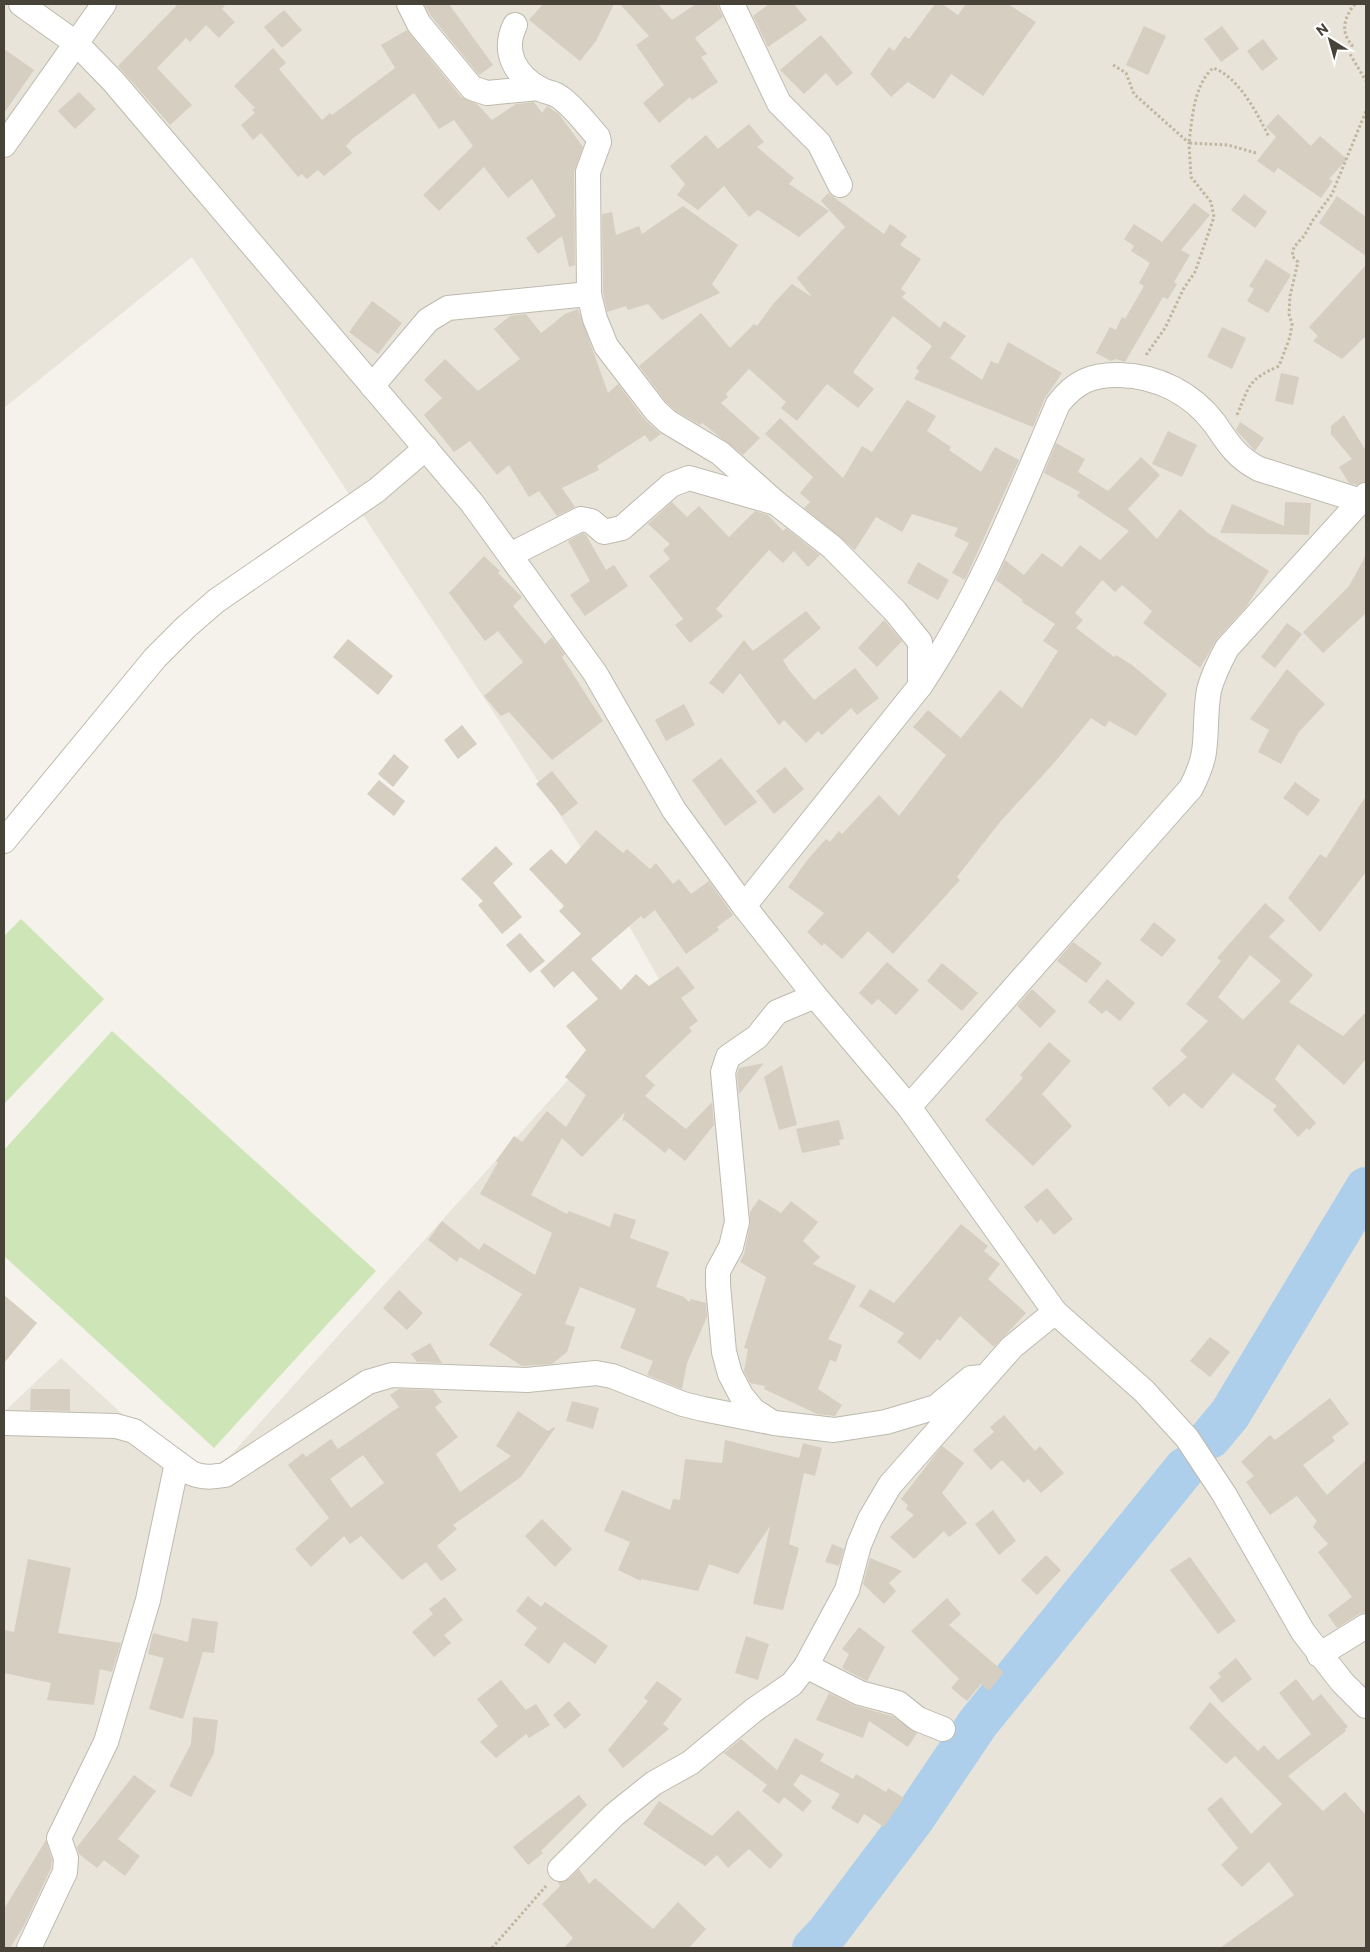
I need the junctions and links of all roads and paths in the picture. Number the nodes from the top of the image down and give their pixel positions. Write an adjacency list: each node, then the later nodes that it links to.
1 (21, 4): 7 (street)
2 (104, 4): 7 (street)
3 (409, 4): 10 (street)
4 (732, 4): 16 (street)
5 (1355, 4): 9 (path)
6 (515, 25): 10 (street)
7 (77, 44): 14 (street); 19 (street)
8 (1113, 65): 13 (path)
9 (1366, 81)
10 (540, 88): 17 (street)
11 (1366, 111): 20 (path)
12 (1269, 136): 13 (path)
13 (1189, 143): 15 (path); 18 (path)
14 (4, 145)
15 (1256, 153)
16 (840, 185)
17 (590, 294): 19 (street); 23 (street)
18 (1135, 375): 20 (street); 25 (street)
19 (372, 386): 21 (street)
20 (1223, 437): 22 (street)
21 (426, 448): 24 (street); 26 (street)
22 (1364, 498): 29 (street)
23 (776, 503): 24 (street); 25 (street)
24 (512, 554): 27 (street)
25 (920, 686): 27 (street)
26 (4, 840)
27 (744, 906): 28 (street)
28 (815, 996): 29 (street); 33 (street)
29 (909, 1107): 30 (street)
30 (1055, 1312): 31 (street); 36 (street)
31 (983, 1377): 33 (street); 37 (street)
32 (4, 1423): 34 (street)
33 (774, 1423): 34 (street)
34 (178, 1463): 41 (street)
35 (1366, 1626): 36 (street)
36 (1319, 1655): 38 (street)
37 (806, 1666): 39 (street); 40 (street)
38 (1366, 1706)
39 (943, 1729)
40 (560, 1869): 42 (path)
41 (29, 1948)
42 (492, 1948)

